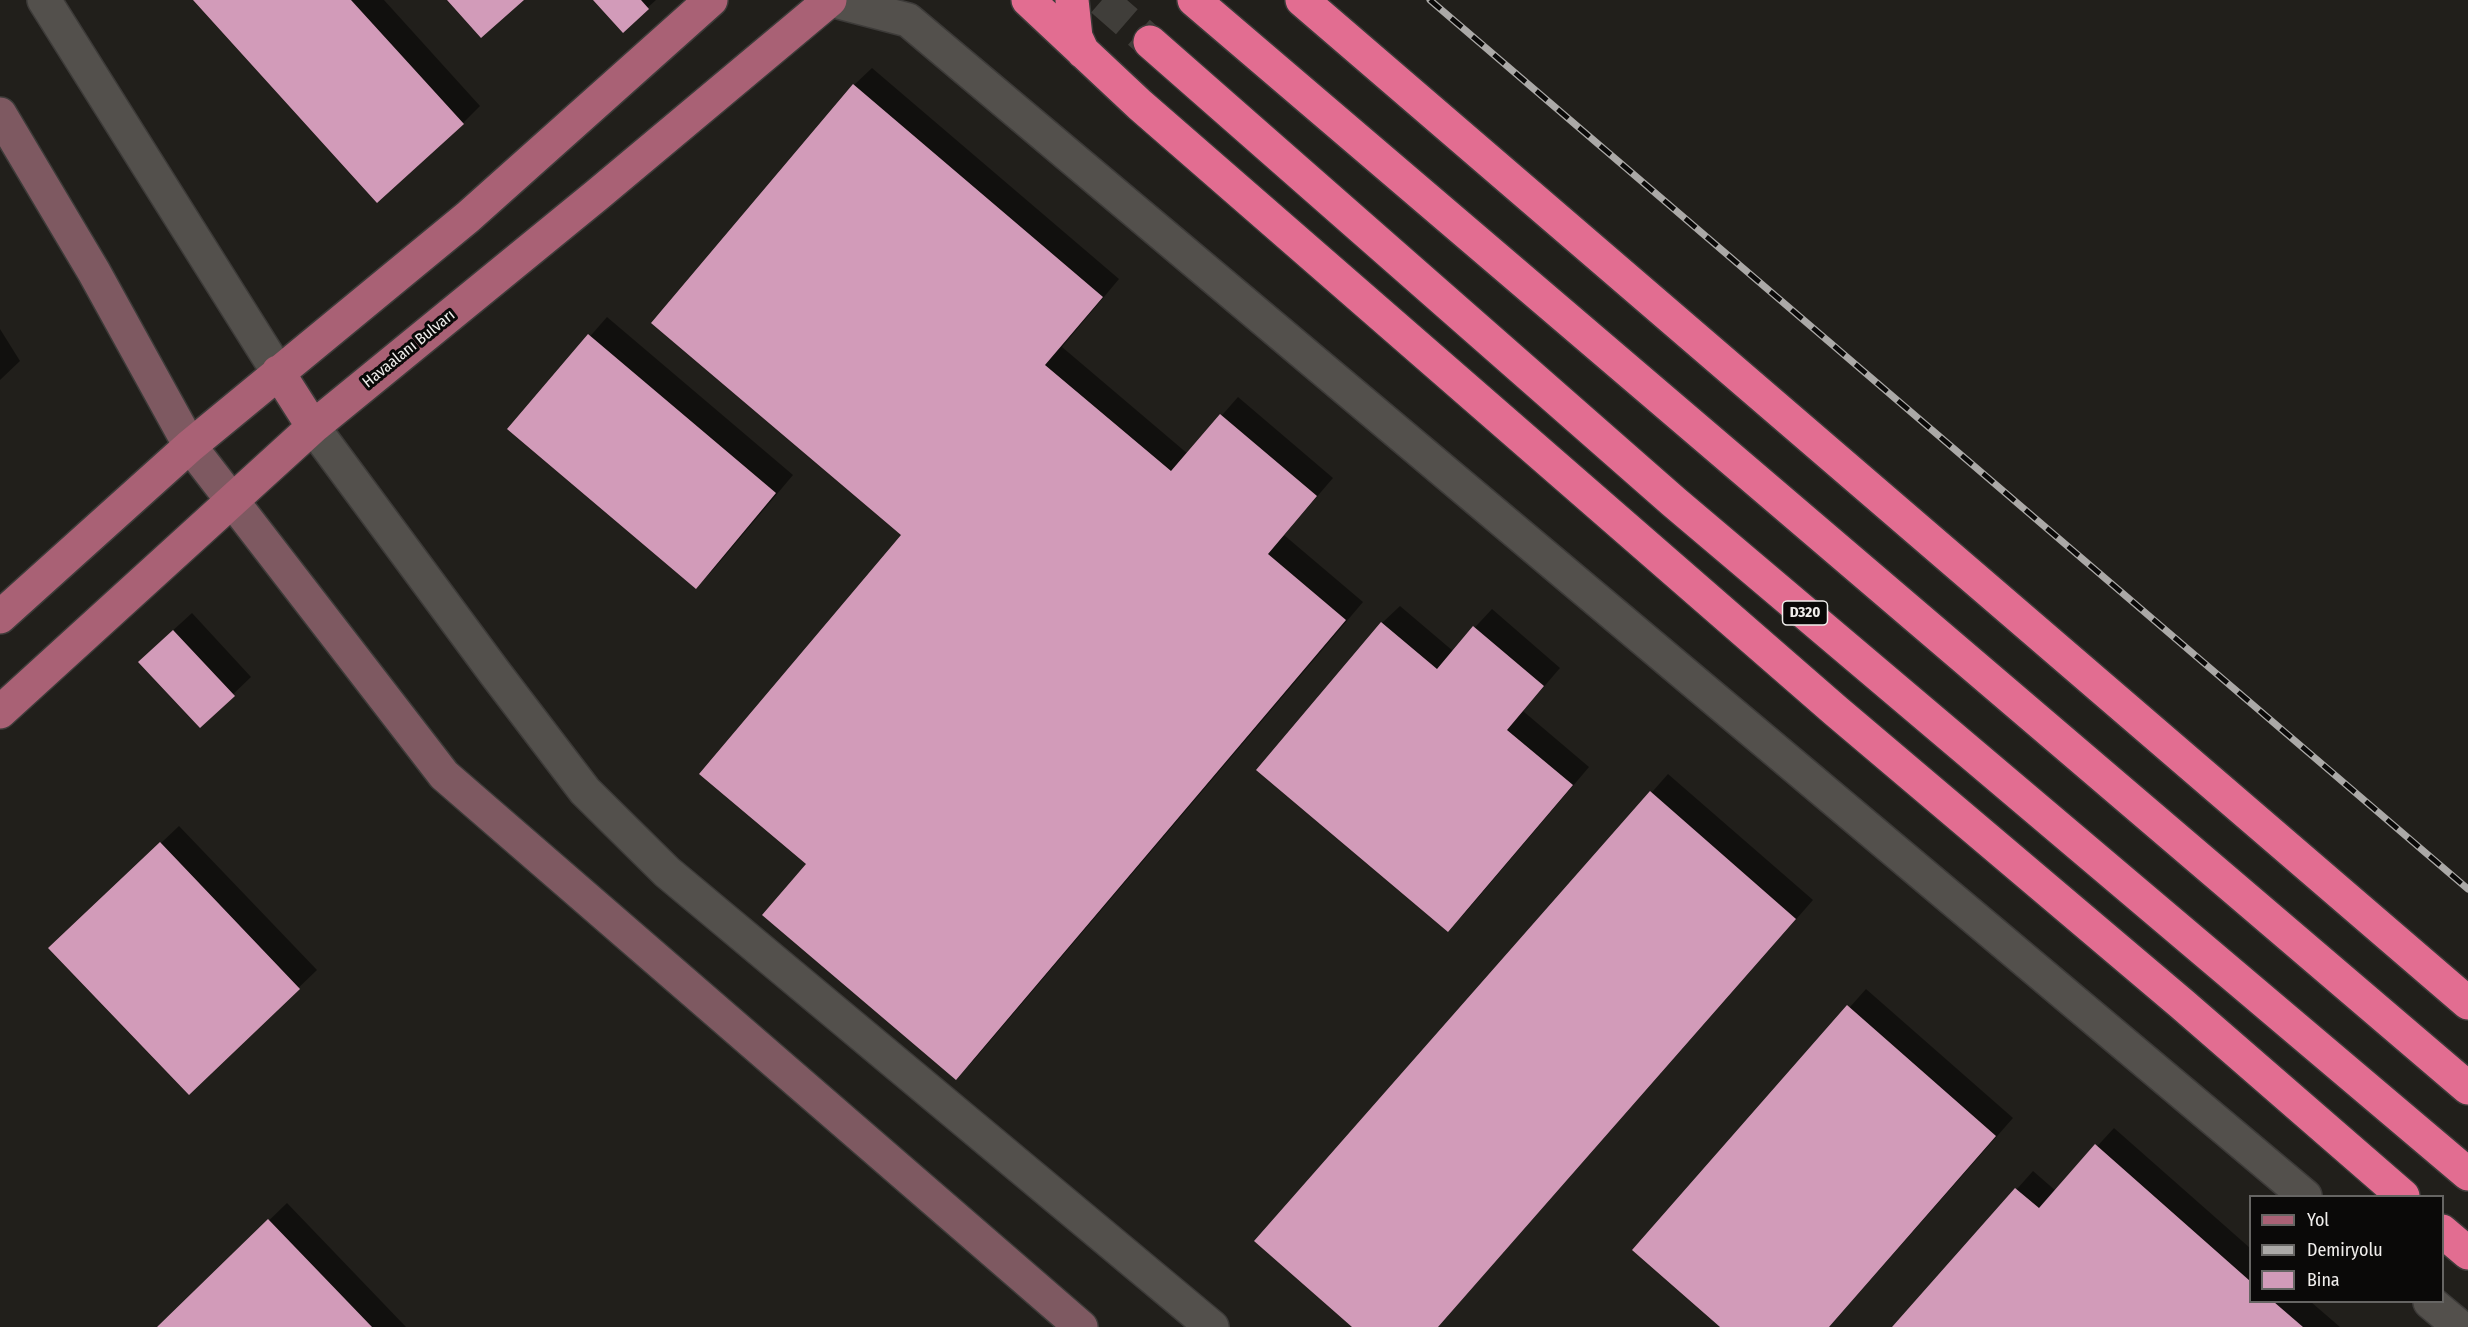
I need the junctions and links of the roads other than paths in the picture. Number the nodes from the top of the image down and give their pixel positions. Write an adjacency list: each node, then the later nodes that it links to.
1 (44, 0): 11 (street)
2 (711, 0): 11 (main road)
3 (831, 0): 12 (main road, Havaalanı Bulvarı); 20 (street)
4 (1028, 0): 9 (highway)
5 (1071, 0): 9 (highway)
6 (1194, 0): 18 (highway)
7 (1302, 0): 17 (highway)
8 (1150, 42): 19 (highway, D320)
9 (1083, 52): 21 (highway)
10 (0, 114): 13 (street)
11 (278, 372): 12 (main road); 13 (main road)
12 (313, 427): 14 (main road, Havaalanı Bulvarı); 26 (street)
13 (190, 446): 14 (street); 15 (main road)
14 (232, 501): 16 (main road, Havaalanı Bulvarı); 25 (street)
15 (0, 617)
16 (0, 712)
17 (2468, 1003)
18 (2468, 1088)
19 (2468, 1173)
20 (2303, 1195)
21 (2401, 1195)
22 (2444, 1233): 23 (highway)
23 (2468, 1253)
24 (2431, 1303): 27 (street)
25 (1082, 1327)
26 (1212, 1327)
27 (2460, 1327)

